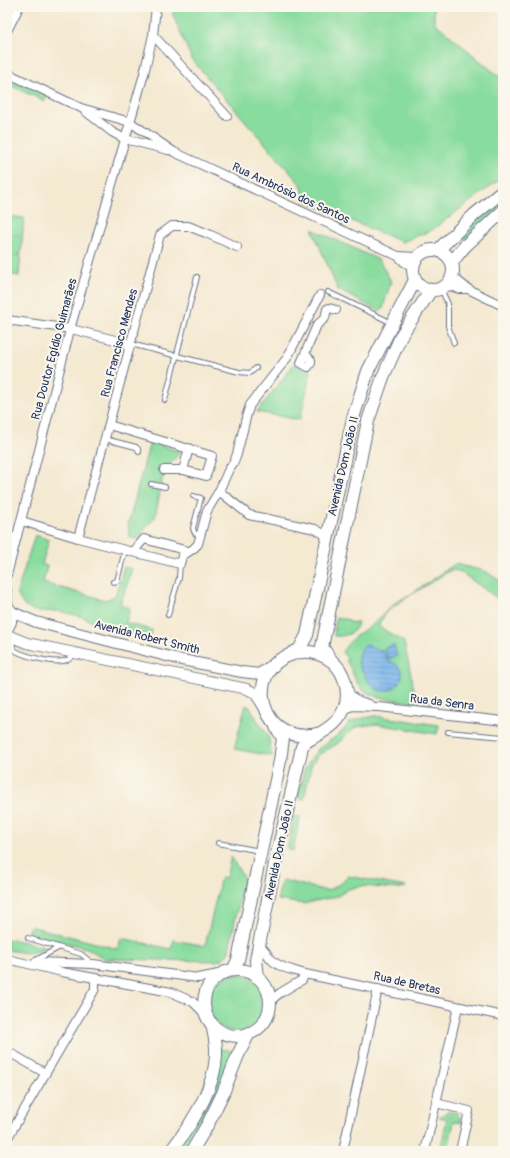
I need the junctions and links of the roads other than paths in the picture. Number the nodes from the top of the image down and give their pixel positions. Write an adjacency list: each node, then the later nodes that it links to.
1 (19, 7): 3 (street)
2 (156, 7): 4 (street, Rua Doutor Egídio Guimarães)
3 (7, 31)
4 (153, 35): 7 (street); 8 (street, Rua Doutor Egídio Guimarães)
5 (7, 73): 6 (street)
6 (81, 108): 8 (street); 9 (street)
7 (227, 116)
8 (130, 122): 9 (street, Rua Doutor Egídio Guimarães); 10 (street)
9 (125, 139): 10 (street); 25 (street, Rua Doutor Egídio Guimarães)
10 (174, 152): 15 (street, Rua Ambrósio dos Santos)
11 (503, 191): 14 (main road)
12 (503, 211): 16 (main road)
13 (237, 247): 27 (street, Rua Francisco Mendes)
14 (438, 250): 15 (main road); 16 (main road)
15 (415, 262): 18 (main road)
16 (452, 262): 19 (main road)
17 (197, 277): 29 (lane)
18 (416, 280): 19 (main road); 43 (main road, Avenida Dom João II)
19 (443, 285): 21 (street); 26 (lane); 59 (main road, Avenida Dom João II)
20 (324, 293): 24 (lane); 40 (street)
21 (503, 306)
22 (336, 310): 28 (street)
23 (7, 320): 25 (street)
24 (386, 320)
25 (71, 329): 27 (street); 42 (street, Rua Doutor Egídio Guimarães)
26 (454, 343)
27 (131, 344): 29 (lane); 32 (street, Rua Francisco Mendes)
28 (305, 354)
29 (176, 356): 30 (lane); 31 (lane)
30 (256, 368)
31 (165, 400)
32 (109, 425): 33 (street, Rua Francisco Mendes); 34 (street)
33 (105, 439): 35 (lane); 46 (street, Rua Francisco Mendes)
34 (189, 448): 37 (street); 37 (street)
35 (139, 452)
36 (164, 470): 37 (street)
37 (183, 470)
38 (151, 484): 39 (lane)
39 (165, 487)
40 (219, 491): 43 (street); 45 (street)
41 (193, 496): 45 (lane)
42 (22, 521): 46 (street); 47 (street, Rua Doutor Egídio Guimarães)
43 (328, 531): 57 (main road, Avenida Dom João II)
44 (7, 535): 47 (street)
45 (201, 536): 49 (street)
46 (78, 538): 48 (street)
47 (16, 539): 51 (street, Rua Doutor Egídio Guimarães)
48 (129, 551): 49 (street); 50 (street); 52 (lane)
49 (188, 551): 50 (street)
50 (180, 564): 55 (lane)
51 (7, 575)
52 (113, 582)
53 (7, 590): 54 (street)
54 (9, 607): 56 (street); 58 (street, Avenida Robert Smith)
55 (168, 615)
56 (8, 634): 62 (street)
57 (289, 655): 58 (main road); 59 (main road)
58 (276, 663): 62 (main road)
59 (335, 664): 60 (main road)
60 (344, 677): 61 (street, Rua da Senra); 63 (main road)
61 (379, 706): 63 (street, Rua da Senra); 64 (street, Rua da Senra)
62 (265, 708): 65 (main road)
63 (344, 710): 67 (main road)
64 (503, 721)
65 (274, 723): 67 (main road); 70 (main road, Avenida Dom João II)
66 (448, 732): 68 (lane)
67 (321, 733): 72 (main road, Avenida Dom João II)
68 (503, 737)
69 (218, 843): 70 (lane)
70 (262, 851): 78 (main road, Avenida Dom João II)
71 (28, 938): 73 (lane)
72 (259, 945): 80 (street, Rua de Bretas); 81 (main road, Avenida Dom João II)
73 (58, 948): 76 (lane); 77 (lane)
74 (7, 959): 75 (street)
75 (21, 962): 76 (street); 82 (street)
76 (32, 962): 77 (street)
77 (93, 964): 79 (street)
78 (233, 970): 79 (main road); 81 (main road)
79 (219, 974): 87 (main road)
80 (305, 974): 83 (street, Rua de Bretas); 84 (street)
81 (258, 977): 84 (main road, Avenida Dom João II)
82 (95, 979): 87 (street); 90 (street)
83 (378, 989): 85 (street, Rua de Bretas); 95 (street)
84 (270, 1001): 88 (main road)
85 (458, 1007): 86 (street, Rua de Bretas); 91 (street)
86 (503, 1016)
87 (209, 1020): 88 (main road); 93 (main road)
88 (249, 1033): 94 (main road)
89 (7, 1051): 90 (street)
90 (45, 1073): 92 (street)
91 (436, 1103): 96 (street); 97 (street)
92 (7, 1139)
93 (171, 1151)
94 (192, 1151)
95 (343, 1151)
96 (425, 1151)
97 (460, 1151)

